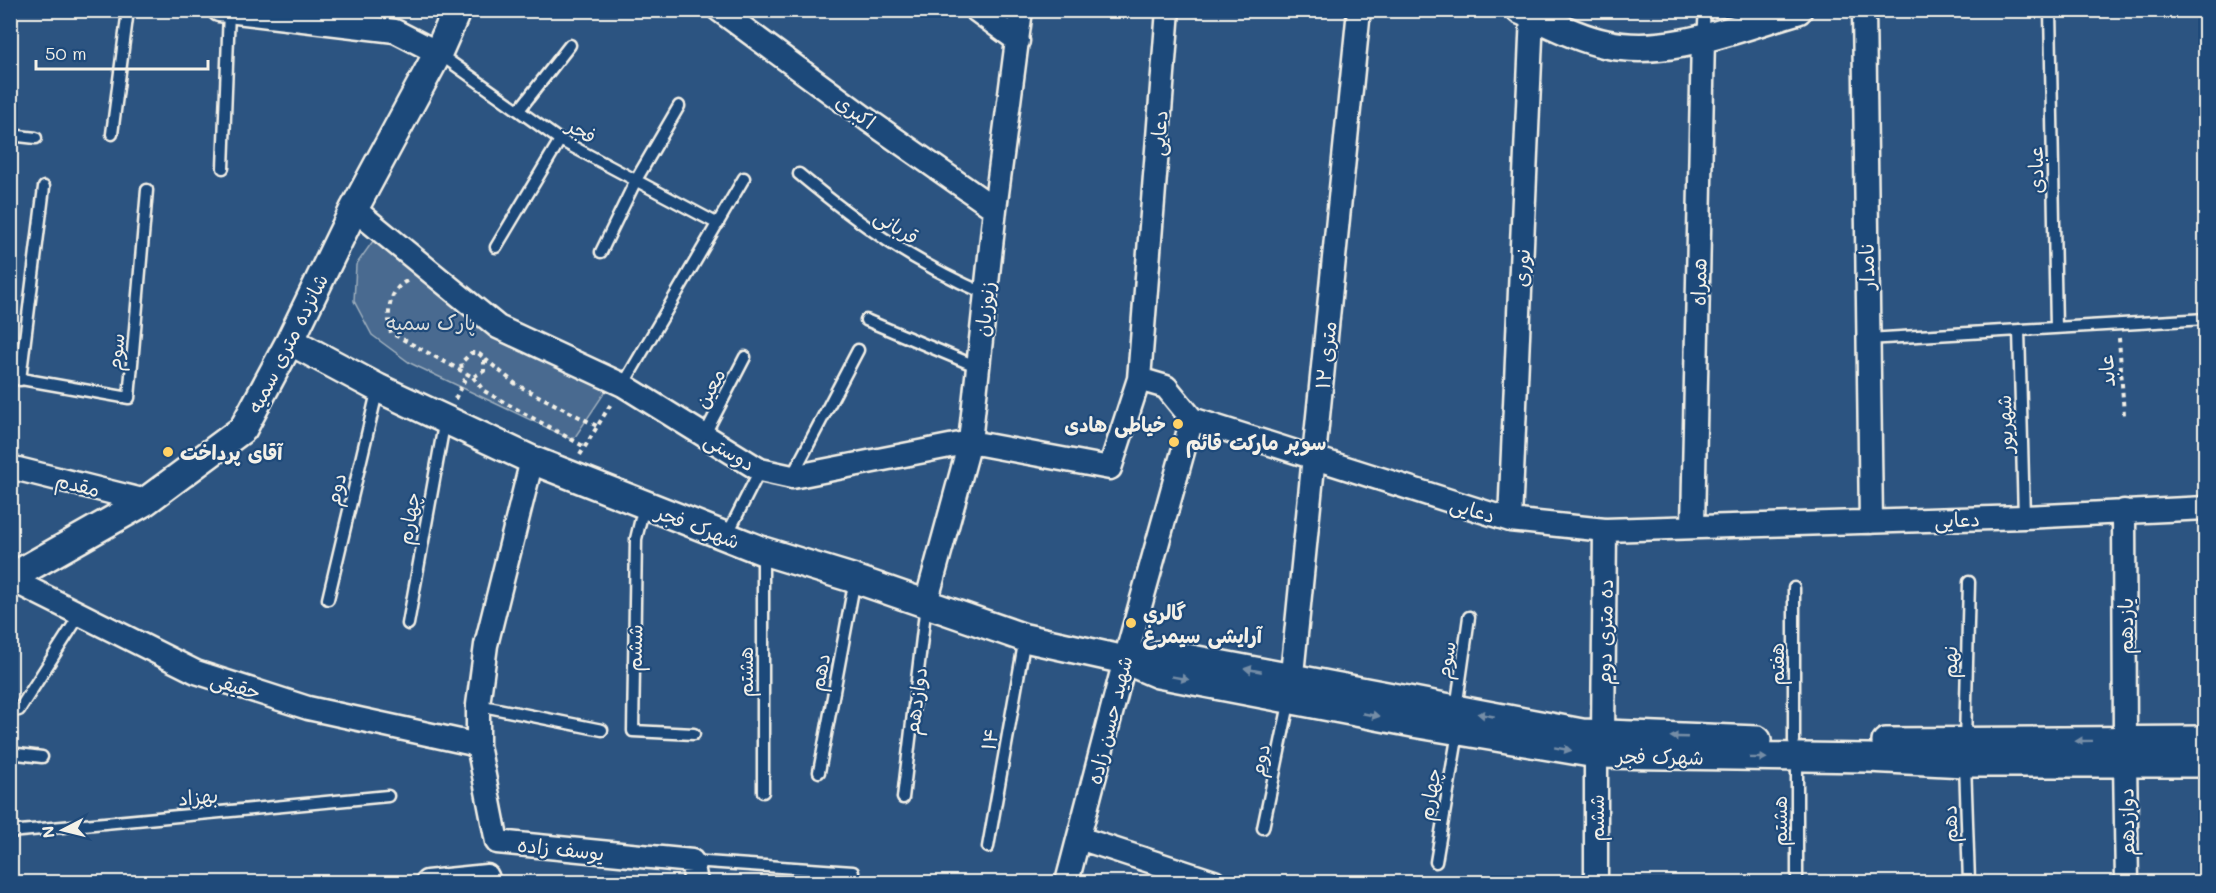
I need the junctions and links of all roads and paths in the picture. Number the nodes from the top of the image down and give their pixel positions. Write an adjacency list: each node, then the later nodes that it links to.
1 (128, 10): 19 (lane)
2 (457, 10): 16 (street, شانزده متری سمیه)
3 (719, 10): 30 (street, اکبری)
4 (976, 10): 14 (street)
5 (1021, 10): 14 (street, زنوزیان)
6 (1168, 10): 50 (street, دعایی)
7 (1359, 10): 62 (street, ۱۲ متری)
8 (1798, 10): 13 (street)
9 (1864, 10): 41 (street, نامدار)
10 (2050, 10): 39 (lane, عبادی)
11 (224, 11): 16 (street); 23 (lane)
12 (1528, 12): 13 (street); 72 (street, نوری)
13 (1704, 24): 74 (street, همراه)
14 (1018, 41): 30 (street, زنوزیان)
15 (570, 45): 18 (lane)
16 (438, 53): 18 (lane, فجر); 29 (street, شانزده متری سمیه)
17 (679, 106): 26 (lane)
18 (519, 110): 22 (lane, فجر)
19 (112, 134)
20 (10, 135): 21 (lane)
21 (36, 138)
22 (560, 140): 26 (lane, فجر); 32 (lane)
23 (224, 168)
24 (799, 174): 35 (lane, قربانی)
25 (744, 178): 31 (lane)
26 (636, 180): 31 (lane, فجر); 33 (lane)
27 (44, 188): 49 (lane)
28 (147, 190): 49 (lane, سوم)
29 (354, 209): 42 (street, شانزده متری سمیه); 52 (street, دوستی)
30 (995, 209): 35 (street, زنوزیان)
31 (717, 224): 52 (lane)
32 (496, 247)
33 (601, 252)
34 (415, 286): 47 (path)
35 (986, 294): 46 (street, زنوزیان)
36 (866, 320): 46 (lane)
37 (2205, 320): 38 (lane)
38 (2118, 324): 39 (lane); 54 (path, عابد)
39 (2056, 328): 40 (lane)
40 (2019, 330): 41 (lane); 71 (lane, شهریور)
41 (1867, 339): 73 (street, نامدار)
42 (290, 341): 51 (street, شهرک فجر); 67 (street, شانزده متری سمیه)
43 (858, 350): 66 (lane)
44 (745, 357): 58 (lane, معین)
45 (484, 358): 47 (path); 48 (path); 57 (path)
46 (978, 368): 59 (street, زنوزیان)
47 (462, 370): 48 (path)
48 (473, 377): 60 (path)
49 (15, 379)
50 (1139, 379): 56 (street); 59 (street, دوستی)
51 (378, 388): 55 (street, شهرک فجر); 82 (lane, دوم)
52 (617, 395): 53 (path); 57 (path); 58 (street, دوستی)
53 (600, 399)
54 (2124, 415)
55 (445, 419): 61 (street, شهرک فجر); 86 (lane, چهارم)
56 (1192, 419): 62 (street, دعایی); 88 (street, شهید حسن زاده)
57 (597, 426): 60 (path)
58 (704, 436): 64 (street, دوستی)
59 (970, 442): 66 (street, دوستی); 83 (street, زنوزیان)
60 (585, 447): 65 (path)
61 (532, 460): 65 (street, شهرک فجر); 90 (street, یوسف زاده)
62 (1314, 460): 72 (street, دعایی); 89 (street, ۱۲ متری)
63 (10, 467): 67 (street, مقدم)
64 (760, 470): 66 (street, دوستی); 76 (lane)
65 (569, 474): 68 (street, شهرک فجر)
66 (792, 477)
67 (146, 501): 78 (street, شانزده متری سمیه)
68 (644, 505): 76 (street, شهرک فجر); 94 (lane, ششم)
69 (2205, 508): 70 (street, دعایی)
70 (2124, 511): 71 (street, دعایی); 99 (street, یازدهم)
71 (2024, 517): 73 (street, دعایی)
72 (1510, 520): 75 (street, دعایی)
73 (1870, 522): 74 (street, دعایی)
74 (1693, 526): 75 (street, دعایی)
75 (1605, 530): 97 (street, ده متری دوم)
76 (726, 537): 77 (street, شهرک فجر)
77 (763, 551): 79 (street, شهرک فجر); 105 (lane, هشتم)
78 (10, 578): 84 (street, حقیقی)
79 (855, 579): 83 (street, شهرک فجر); 104 (lane, دهم)
80 (1969, 582): 101 (lane, نهم)
81 (1794, 588): 98 (lane, هفتم)
82 (328, 599)
83 (926, 603): 87 (street, شهرک فجر); 107 (lane, دوازدهم)
84 (79, 615): 91 (lane); 96 (street, حقیقی)
85 (1469, 617): 92 (lane, سوم)
86 (408, 624)
87 (1025, 638): 88 (street, شهرک فجر); 111 (lane, ۱۴)
88 (1125, 660): 89 (street, شهرک فجر); 110 (street, شهید حسن زاده)
89 (1291, 688): 92 (street, شهرک فجر); 108 (lane, دوم)
90 (478, 705): 93 (lane); 96 (street, یوسف زاده)
91 (19, 710)
92 (1457, 720): 97 (street, شهرک فجر); 112 (lane, چهارم)
93 (602, 730)
94 (694, 734)
95 (2205, 740): 99 (street, شهرک فجر)
96 (478, 745): 113 (street, یوسف زاده)
97 (1599, 745): 98 (street, شهرک فجر); 119 (street, ششم)
98 (1795, 750): 101 (street, شهرک فجر); 120 (lane, هشتم)
99 (2125, 751): 101 (street, شهرک فجر); 103 (street, شهرک فجر); 122 (street, دوازدهم)
100 (10, 753): 102 (lane)
101 (1965, 753): 121 (lane, دهم)
102 (42, 756)
103 (2205, 763)
104 (819, 772)
105 (764, 792)
106 (388, 796): 109 (lane, بهزاد)
107 (903, 798)
108 (1263, 828)
109 (10, 832)
110 (1079, 838): 117 (street, شهید حسن زاده); 118 (street)
111 (988, 847)
112 (1436, 862)
113 (694, 872): 114 (lane)
114 (853, 872)
115 (488, 879): 116 (street)
116 (427, 882)
117 (1067, 882)
118 (1214, 882)
119 (1596, 882)
120 (1797, 882)
121 (1970, 882)
122 (2127, 882)

